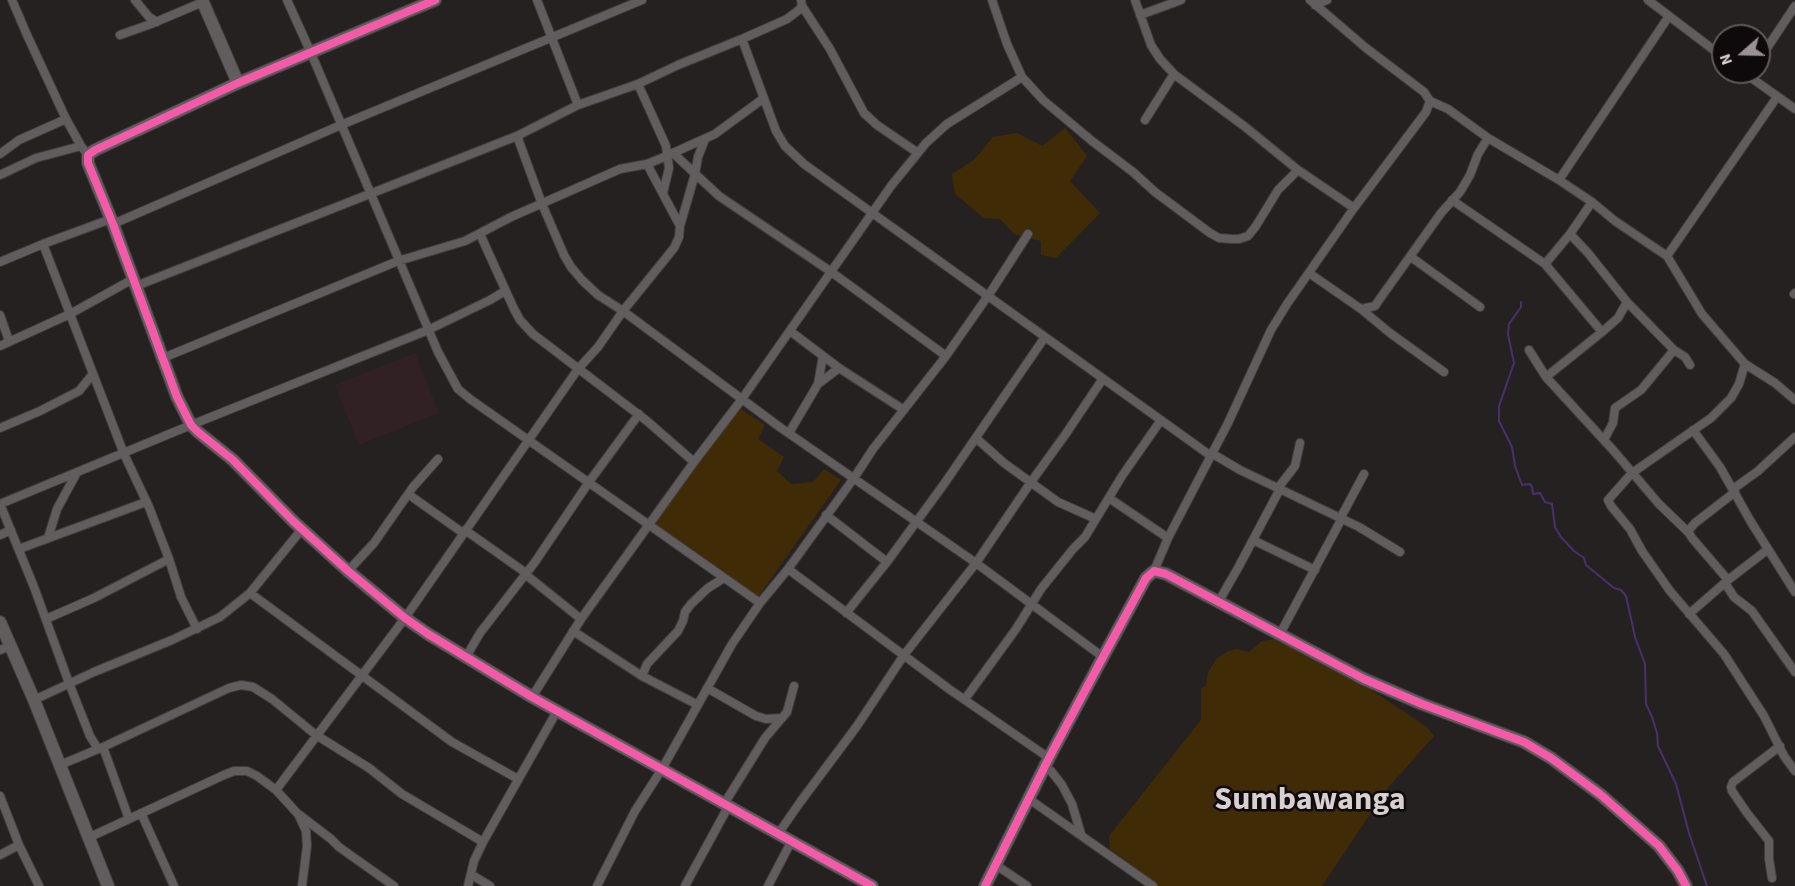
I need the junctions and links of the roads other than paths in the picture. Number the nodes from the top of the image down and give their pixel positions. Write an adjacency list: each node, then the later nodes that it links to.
1 (12, 0): 35 (street)
2 (135, 0): 18 (street)
3 (287, 0): 24 (street)
4 (435, 0): 24 (street)
5 (537, 0): 20 (street)
6 (642, 0): 20 (street)
7 (992, 0): 26 (street)
8 (1135, 0): 16 (street)
9 (1180, 0): 16 (street)
10 (1327, 0): 13 (street)
11 (1648, 0): 17 (street)
12 (202, 1): 18 (street); 27 (street)
13 (1312, 2): 32 (street)
14 (802, 3): 21 (street); 43 (street)
15 (1795, 6): 22 (street)
16 (1140, 15): 25 (street)
17 (1669, 16): 23 (street); 49 (street)
18 (156, 22): 19 (street)
19 (120, 35)
20 (551, 38): 33 (street); 37 (street)
21 (742, 39): 28 (street); 31 (street)
22 (1771, 42)
23 (1711, 48)
24 (312, 53): 27 (street); 37 (street)
25 (1174, 74): 36 (street); 46 (street)
26 (1022, 77): 43 (street); 46 (street)
27 (238, 83): 42 (street)
28 (638, 84): 33 (street); 44 (street)
29 (1761, 84): 30 (street)
30 (1777, 97): 34 (street); 63 (street)
31 (764, 98): 40 (street); 56 (street)
32 (1430, 101): 39 (street); 55 (street)
33 (578, 105): 38 (street)
34 (1795, 109)
35 (66, 119): 41 (street); 42 (street)
36 (1145, 120)
37 (341, 125): 51 (street); 57 (street)
38 (517, 136): 51 (street); 54 (street)
39 (1488, 138): 49 (street); 52 (street)
40 (705, 139): 44 (street); 47 (street)
41 (1, 150)
42 (85, 150): 48 (street); 57 (street)
43 (918, 153): 56 (street)
44 (670, 154): 45 (street); 47 (street); 50 (street)
45 (647, 164): 50 (street); 54 (street)
46 (1298, 170): 55 (street)
47 (695, 174): 58 (street); 68 (street)
48 (0, 175)
49 (1559, 180): 53 (street)
50 (663, 193): 58 (street)
51 (372, 194): 65 (street); 70 (street)
52 (1452, 200): 64 (street); 67 (street)
53 (1592, 202): 61 (street); 63 (street)
54 (542, 204): 59 (street); 76 (street)
55 (1354, 208): 69 (street)
56 (872, 213): 68 (street); 72 (street)
57 (112, 222): 62 (street); 70 (street)
58 (680, 226): 76 (street)
59 (480, 234): 65 (street); 71 (street)
60 (1028, 234): 72 (street)
61 (1570, 234): 67 (street); 73 (street)
62 (44, 244): 66 (street); 77 (street)
63 (1667, 256): 90 (street)
64 (1411, 257): 74 (street); 75 (street)
65 (398, 261): 79 (street); 89 (street)
66 (0, 262)
67 (1545, 264): 81 (street)
68 (830, 272): 80 (street); 88 (street)
69 (1309, 273): 75 (street); 116 (street)
70 (135, 282): 77 (street); 89 (street)
71 (505, 291): 79 (street); 93 (street)
72 (987, 297): 82 (street); 88 (street)
73 (1627, 302): 81 (street); 86 (street)
74 (1480, 307)
75 (1361, 309): 94 (street)
76 (623, 311): 93 (street); 101 (street)
77 (70, 314): 83 (street); 95 (street)
78 (0, 315): 83 (street)
79 (428, 330): 106 (street); 112 (street)
80 (790, 331): 87 (street); 101 (street)
81 (1602, 332): 96 (street)
82 (1045, 337): 97 (street); 111 (street)
83 (9, 341): 84 (street)
84 (0, 346)
85 (1529, 350): 96 (street)
86 (1674, 351): 91 (street); 113 (street)
87 (823, 356): 92 (street); 98 (street)
88 (946, 356): 103 (street)
89 (163, 358): 106 (street)
90 (1745, 364): 102 (street); 108 (street)
91 (1690, 365)
92 (840, 368): 98 (street); 103 (street)
93 (578, 369): 104 (street); 112 (street)
94 (1444, 372)
95 (92, 375): 99 (street); 100 (street)
96 (1546, 377): 113 (street)
97 (1102, 380): 105 (street); 124 (street)
98 (818, 384): 109 (street)
99 (79, 391): 100 (street); 107 (street)
100 (100, 394): 115 (street)
101 (742, 399): 109 (street); 118 (street)
102 (1795, 400)
103 (904, 410): 122 (street)
104 (639, 414): 118 (street); 123 (street)
105 (1161, 420): 116 (street); 128 (street)
106 (191, 425): 115 (street); 136 (street)
107 (0, 428)
108 (1694, 430): 119 (street); 126 (street)
109 (789, 433): 122 (street)
110 (1795, 436): 126 (street)
111 (976, 438): 124 (street); 134 (street)
112 (530, 440): 123 (street); 138 (street)
113 (1604, 440): 119 (street)
114 (1300, 443): 125 (street)
115 (124, 454): 120 (street); 129 (street)
116 (1212, 455): 125 (street); 142 (street)
117 (438, 459): 127 (street)
118 (694, 462): 135 (street)
119 (1632, 473): 139 (street); 163 (street)
120 (76, 474): 130 (street); 141 (street)
121 (1364, 474): 133 (street)
122 (854, 478): 131 (street); 134 (street)
123 (588, 482): 135 (street); 154 (street)
124 (1031, 482): 132 (street); 149 (street)
125 (1279, 489): 133 (street); 143 (street)
126 (1734, 491): 139 (street); 145 (street)
127 (408, 494): 138 (street); 152 (street)
128 (1109, 498): 132 (street); 142 (street)
129 (146, 501): 141 (street); 147 (street)
130 (0, 504): 137 (street)
131 (826, 515): 148 (street); 150 (street)
132 (1096, 519): 161 (street)
133 (1341, 520): 146 (street); 151 (street)
134 (916, 522): 148 (street); 149 (street)
135 (648, 525): 155 (street); 166 (street)
136 (302, 529): 152 (street); 158 (street)
137 (11, 530): 140 (street); 144 (street)
138 (464, 532): 154 (street); 164 (street)
139 (1689, 533): 156 (street)
140 (0, 535)
141 (48, 538): 144 (street)
142 (1168, 538): 153 (street)
143 (1253, 540): 151 (street); 159 (street)
144 (19, 549): 165 (street)
145 (1767, 550): 156 (street); 157 (street)
146 (1400, 552)
147 (169, 559): 165 (street); 168 (street)
148 (887, 562): 162 (street)
149 (976, 563): 161 (street); 172 (street)
150 (788, 570): 160 (street); 162 (street)
151 (1314, 570): 170 (street)
152 (348, 571): 164 (street)
153 (1154, 571): 159 (street); 174 (street)
154 (526, 574): 166 (street); 173 (street)
155 (724, 578): 160 (street); 177 (street)
156 (1727, 582): 163 (street); 175 (street)
157 (1795, 592)
158 (250, 593): 168 (street); 176 (street)
159 (1219, 601): 170 (street)
160 (760, 603): 180 (street)
161 (1032, 604): 174 (street); 182 (street)
162 (846, 613): 172 (street)
163 (1689, 614): 188 (street)
164 (405, 618): 173 (street); 176 (street)
165 (46, 619): 178 (street)
166 (581, 620): 169 (street)
167 (0, 622): 171 (street)
168 (197, 629): 178 (street)
169 (573, 631): 177 (street); 181 (street)
170 (1280, 634): 226 (street)
171 (5, 648): 183 (street)
172 (904, 655): 182 (street); 202 (street)
173 (466, 657): 181 (street)
174 (1103, 657): 190 (street)
175 (1795, 672)
176 (362, 675): 187 (street); 194 (street)
177 (642, 676): 184 (street)
178 (69, 683): 183 (street); 189 (street)
179 (794, 686): 186 (street)
180 (707, 688): 184 (street); 186 (street)
181 (532, 697): 185 (street)
182 (965, 699): 190 (street)
183 (34, 700): 191 (street)
184 (698, 705): 192 (street)
185 (557, 711): 192 (street); 194 (street)
186 (782, 718): 198 (street)
187 (316, 735): 189 (street); 195 (street); 205 (street)
188 (1779, 746): 193 (street); 211 (street)
189 (100, 748): 191 (street); 201 (street)
190 (1047, 763): 197 (street); 203 (street)
191 (60, 765): 204 (street)
192 (662, 769): 198 (street); 219 (street)
193 (1795, 771)
194 (518, 780): 205 (street)
195 (276, 790): 199 (street); 200 (street)
196 (0, 796): 207 (street)
197 (1029, 799): 203 (street); 209 (street)
198 (726, 806): 202 (street); 220 (street)
199 (141, 813): 201 (street); 214 (street)
200 (297, 813): 215 (street); 216 (street)
201 (129, 819): 204 (street)
202 (778, 834): 206 (street)
203 (1081, 834): 225 (street)
204 (90, 837): 213 (street)
205 (483, 842): 210 (street)
206 (791, 842): 221 (street); 222 (street)
207 (19, 845): 208 (street); 212 (street)
208 (0, 855)
209 (996, 865): 223 (street); 224 (street)
210 (472, 875): 217 (street); 218 (street)
211 (1772, 878)
212 (39, 886)
213 (108, 886)
214 (174, 886)
215 (302, 886)
216 (394, 886)
217 (468, 886)
218 (490, 886)
219 (597, 886)
220 (685, 886)
221 (768, 886)
222 (872, 886)
223 (984, 886)
224 (1027, 886)
225 (1153, 886)
226 (1686, 886)

